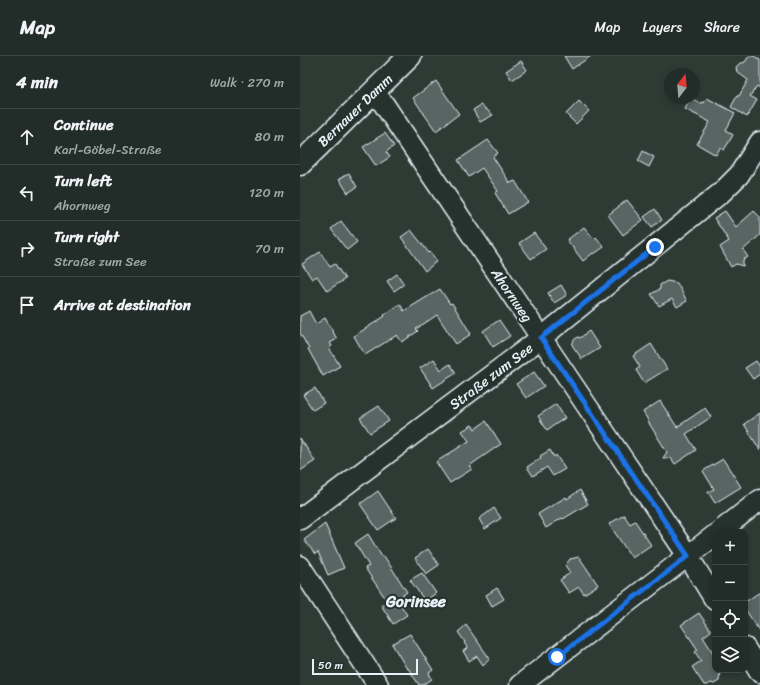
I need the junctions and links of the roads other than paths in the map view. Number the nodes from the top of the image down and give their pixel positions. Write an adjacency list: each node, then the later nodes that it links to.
1 (410, 56): 2 (main road, Bernauer Damm)
2 (373, 92): 4 (main road, Bernauer Damm); 5 (street, Ahornweg)
3 (760, 142): 5 (street, Straße zum See)
4 (300, 164)
5 (541, 338): 7 (street, Straße zum See); 10 (street, Ahornweg)
6 (760, 500): 8 (street)
7 (300, 519)
8 (723, 529)
9 (712, 537): 10 (street)
10 (688, 556): 12 (street, Ahornweg); 16 (street)
11 (300, 566): 15 (street)
12 (712, 595)
13 (748, 653): 14 (street)
14 (760, 672)
15 (378, 685)
16 (520, 685)

